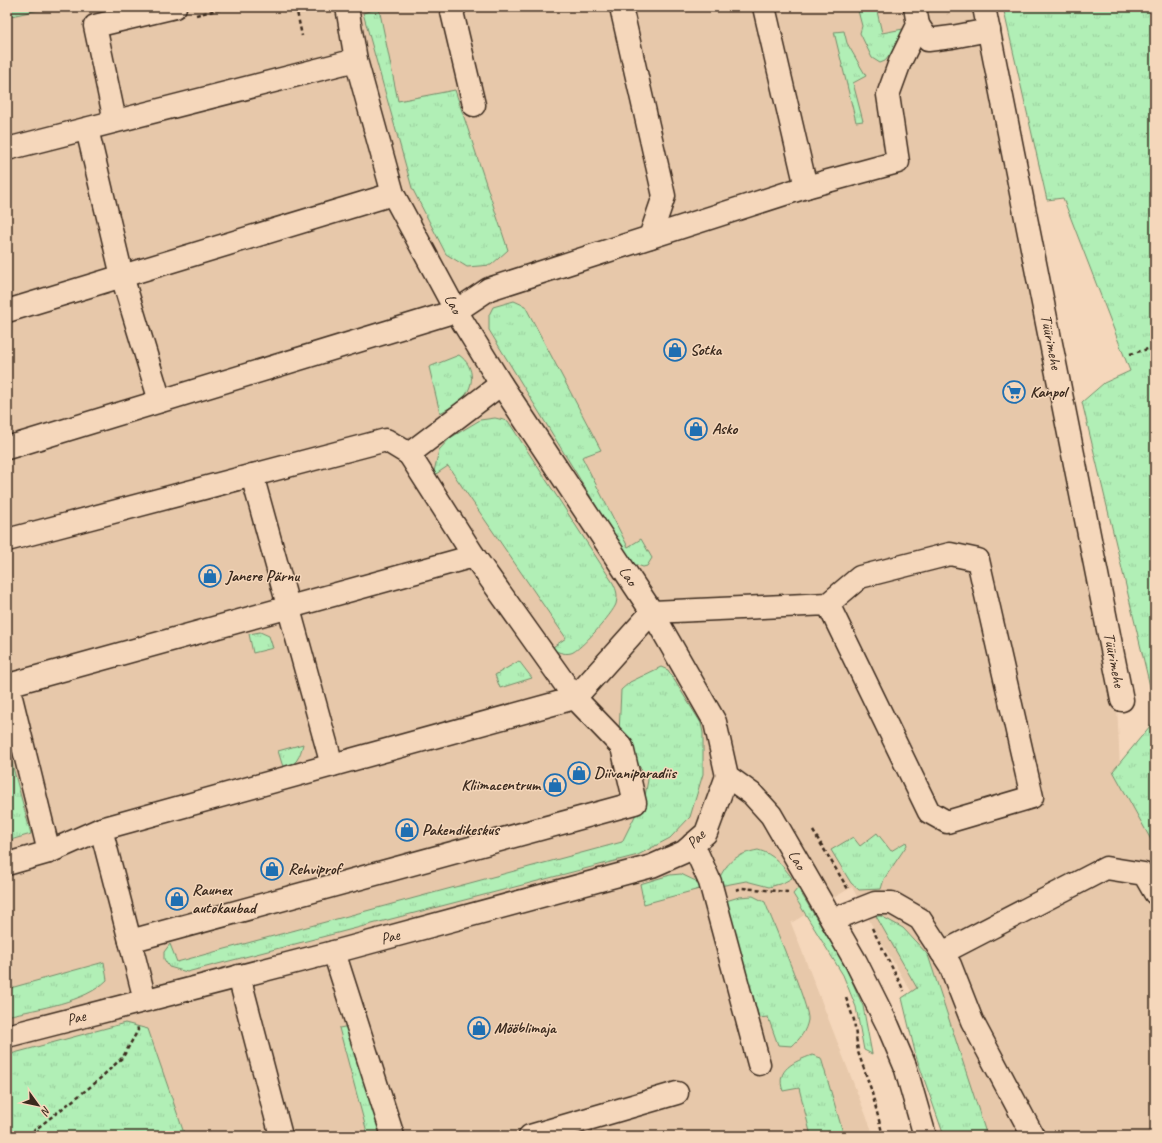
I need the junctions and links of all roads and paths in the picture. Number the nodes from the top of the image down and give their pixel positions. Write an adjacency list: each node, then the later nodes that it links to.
1 (175, 7): 13 (street)
2 (296, 7): 10 (path)
3 (347, 7): 11 (street, Lao)
4 (455, 7): 12 (street)
5 (621, 7): 18 (street)
6 (764, 7): 16 (street)
7 (984, 7): 9 (street, Tüürimehe)
8 (916, 16): 9 (street); 16 (street)
9 (988, 30): 36 (street, Tüürimehe)
10 (302, 36)
11 (356, 60): 13 (street); 17 (street, Lao)
12 (474, 105)
13 (115, 121): 14 (street)
14 (87, 129): 15 (street); 19 (street)
15 (7, 149)
16 (806, 187): 18 (street)
17 (393, 194): 19 (street); 21 (street, Lao)
18 (650, 238): 21 (street)
19 (122, 276): 20 (street); 25 (street)
20 (7, 311)
21 (456, 311): 24 (street, Lao); 25 (street)
22 (1155, 347): 23 (path)
23 (1130, 354)
24 (500, 384): 27 (street); 33 (street, Lao)
25 (160, 401): 26 (street)
26 (7, 448)
27 (409, 454): 28 (street); 30 (street)
28 (252, 475): 29 (street); 32 (street)
29 (7, 540)
30 (474, 556): 32 (street); 35 (street)
31 (828, 604): 31 (street); 33 (street)
32 (288, 606): 34 (street); 37 (street)
33 (652, 612): 35 (street); 38 (street, Lao)
34 (7, 684): 41 (street)
35 (575, 698): 37 (street); 47 (street)
36 (1122, 700)
37 (332, 765): 39 (street)
38 (727, 776): 40 (street, Pae); 46 (street, Lao)
39 (101, 829): 41 (street); 47 (street)
40 (693, 844): 44 (street); 48 (street, Pae)
41 (49, 852): 42 (street)
42 (7, 864)
43 (1155, 893): 49 (street)
44 (714, 895): 45 (path); 54 (street)
45 (791, 898)
46 (832, 920): 49 (street); 61 (street, Lao)
47 (130, 941): 52 (street)
48 (334, 952): 50 (street, Pae); 58 (street)
49 (942, 952): 62 (street)
50 (239, 976): 52 (street, Pae); 57 (street)
51 (844, 993): 60 (path)
52 (140, 1001): 53 (street, Pae); 56 (path)
53 (7, 1036)
54 (759, 1064)
55 (677, 1093): 59 (street)
56 (27, 1136)
57 (281, 1136)
58 (393, 1136)
59 (530, 1136)
60 (883, 1136)
61 (926, 1136)
62 (1032, 1136)

